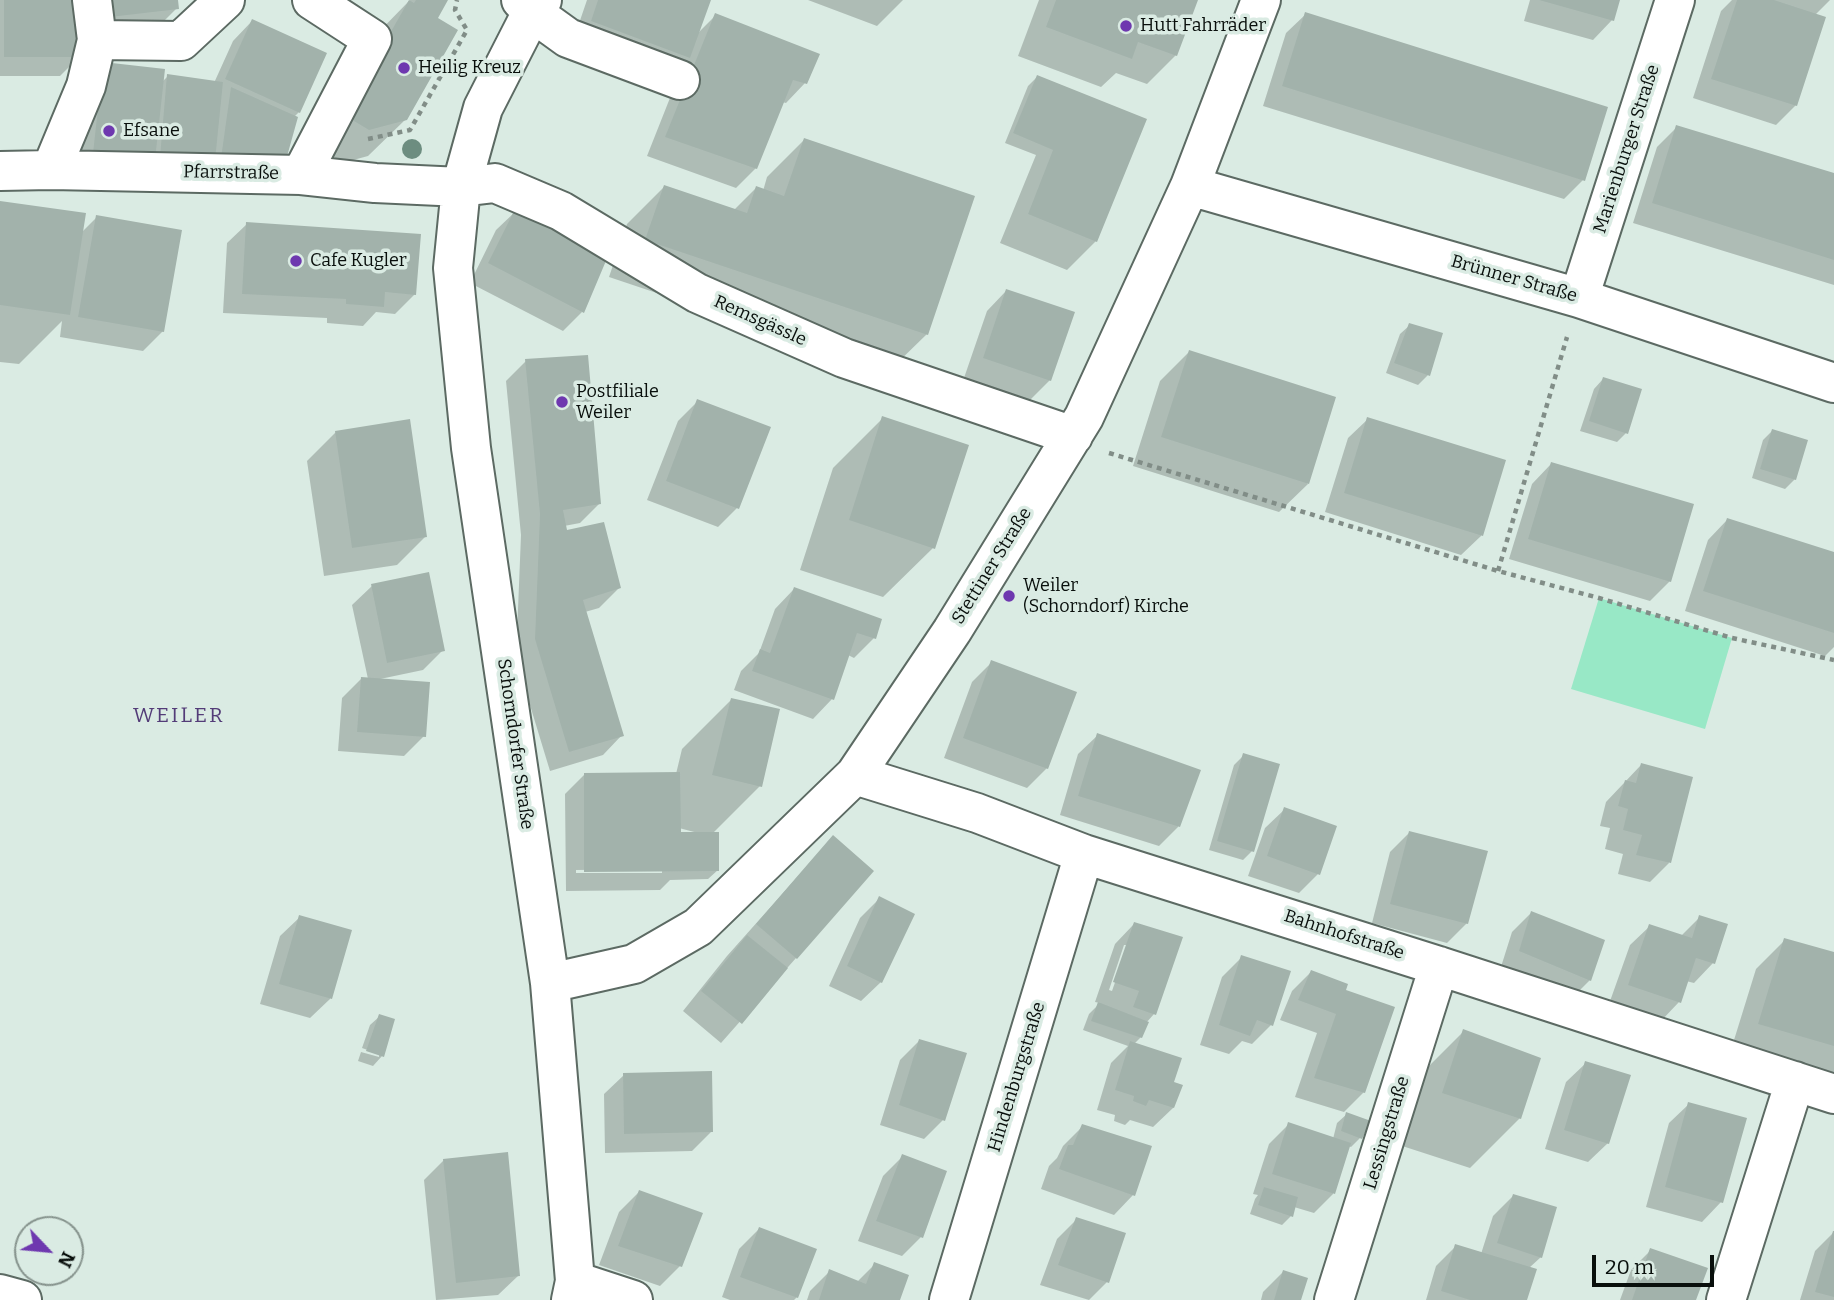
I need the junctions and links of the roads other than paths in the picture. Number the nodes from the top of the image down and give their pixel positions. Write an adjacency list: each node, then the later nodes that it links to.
1 (92, 0): 7 (street)
2 (225, 0): 7 (street)
3 (312, 0): 11 (street)
4 (1261, 0): 12 (street, Stettiner Straße)
5 (1675, 0): 14 (street, Marienburger Straße)
6 (532, 4): 8 (street); 13 (street, Schorndorfer Straße)
7 (97, 40): 9 (street)
8 (680, 80)
9 (51, 170): 10 (street, Pfarrstraße); 11 (street, Pfarrstraße)
10 (0, 171)
11 (301, 174): 13 (street, Pfarrstraße)
12 (1190, 186): 14 (street, Brünner Straße); 16 (street, Stettiner Straße)
13 (461, 187): 16 (street, Remsgässle); 20 (street, Schorndorfer Straße)
14 (1579, 298): 15 (street, Brünner Straße)
15 (1834, 383)
16 (1079, 427): 17 (street, Stettiner Straße)
17 (855, 775): 18 (street, Bahnhofstraße); 20 (street, Stettiner Straße)
18 (1084, 854): 19 (street, Bahnhofstraße); 27 (street, Hindenburgstraße)
19 (1440, 966): 21 (street, Bahnhofstraße); 28 (street, Lessingstraße)
20 (550, 983): 23 (street, Schorndorfer Straße)
21 (1794, 1081): 22 (street, Bahnhofstraße); 29 (street)
22 (1834, 1094)
23 (573, 1291): 26 (street)
24 (0, 1294): 25 (street)
25 (22, 1300)
26 (633, 1300)
27 (949, 1300)
28 (1334, 1300)
29 (1726, 1300)

